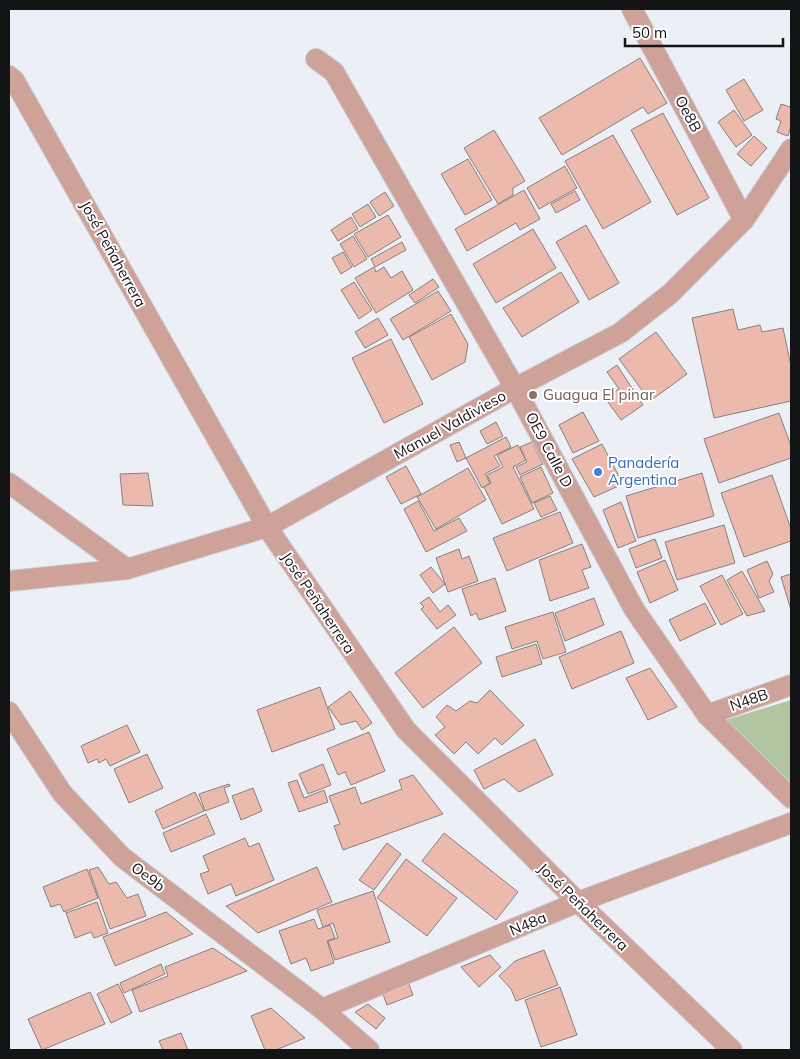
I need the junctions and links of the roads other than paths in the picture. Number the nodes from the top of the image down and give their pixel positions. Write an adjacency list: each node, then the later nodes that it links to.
1 (632, 9): 5 (street, Oe8B)
2 (316, 59): 6 (street, OE9 Calle D)
3 (9, 76): 8 (street, José Peñaherrera)
4 (791, 149): 5 (street, Manuel Valdivieso)
5 (744, 220): 6 (street, Manuel Valdivieso)
6 (515, 388): 8 (street, Manuel Valdivieso); 13 (street, OE9 Calle D)
7 (9, 483): 9 (street)
8 (267, 527): 9 (street, Manuel Valdivieso); 16 (street, José Peñaherrera)
9 (127, 569): 10 (street, Manuel Valdivieso)
10 (9, 580)
11 (791, 685): 13 (street, N48B)
12 (9, 712): 17 (street, Oe9b)
13 (707, 715): 14 (street, OE9 Calle D)
14 (791, 798)
15 (791, 823): 16 (street, N48a)
16 (578, 902): 17 (street, N48a); 19 (street, José Peñaherrera)
17 (322, 1009): 18 (street)
18 (369, 1050)
19 (732, 1050)

